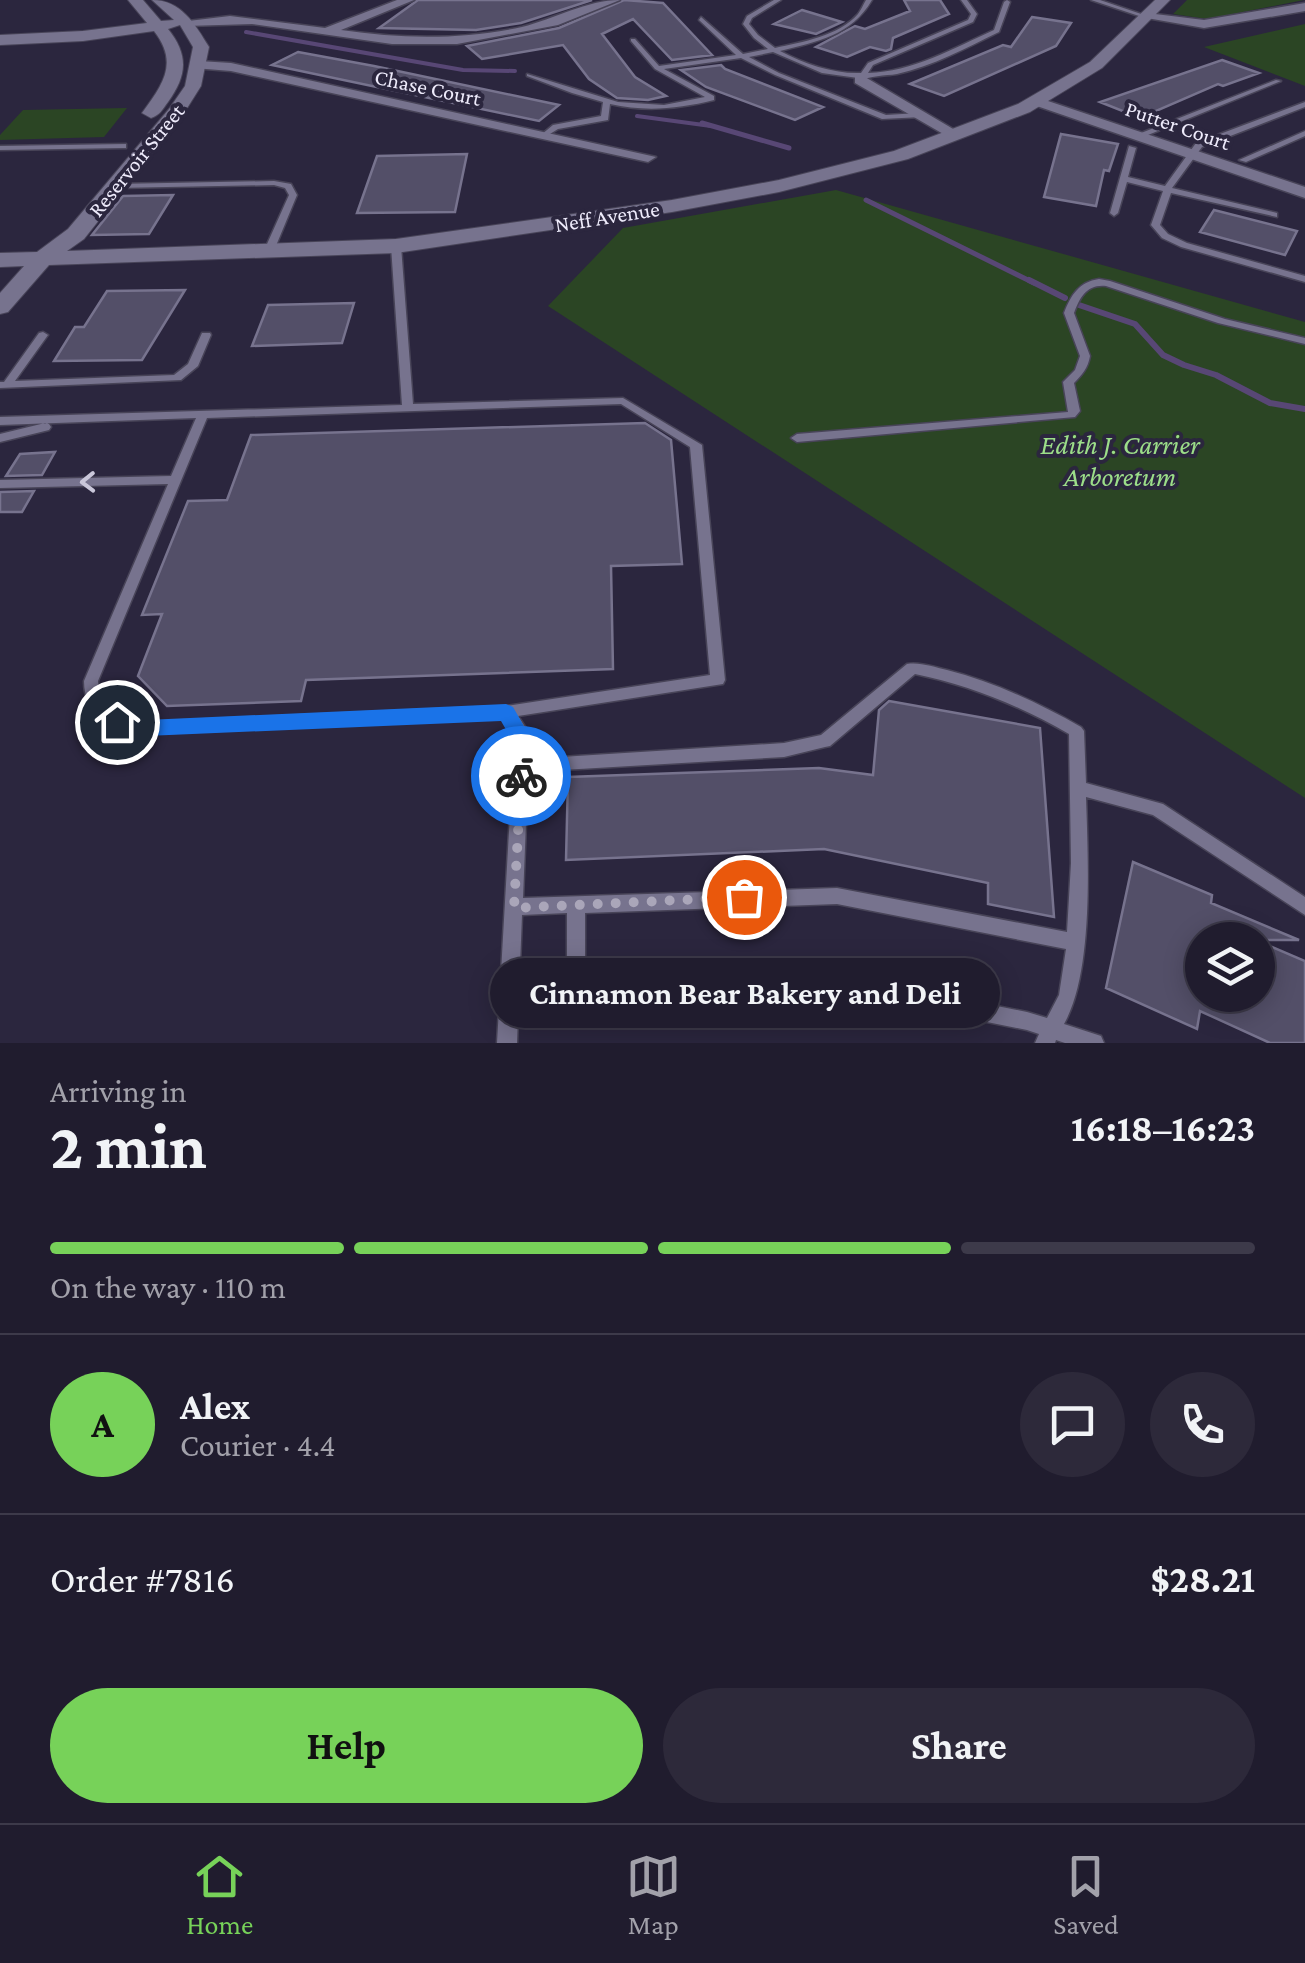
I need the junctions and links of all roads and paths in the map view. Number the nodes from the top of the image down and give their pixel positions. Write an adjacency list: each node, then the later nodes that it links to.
1 (135, 0): 15 (main road, Reservoir Street)
2 (159, 0): 14 (main road)
3 (408, 0): 16 (street)
4 (614, 0): 16 (street)
5 (778, 0): 19 (lane)
6 (869, 0): 19 (lane)
7 (964, 0): 24 (lane)
8 (1094, 0): 12 (lane)
9 (1163, 0): 12 (main road, Neff Avenue)
10 (1007, 2): 24 (lane)
11 (1305, 7): 12 (street)
12 (1147, 17): 26 (main road, Neff Avenue)
13 (701, 19): 20 (lane)
14 (186, 22): 15 (main road); 16 (street); 21 (main road)
15 (156, 26): 17 (main road); 34 (main road, Reservoir Street)
16 (326, 32)
17 (0, 40)
18 (633, 40): 22 (lane)
19 (774, 50): 20 (lane); 24 (lane)
20 (740, 55): 22 (lane); 29 (lane)
21 (198, 65): 31 (street, Chase Court); 40 (main road, Reservoir Street)
22 (657, 68): 27 (lane)
23 (529, 75): 27 (lane)
24 (860, 80): 29 (street)
25 (1278, 81): 33 (lane)
26 (1036, 102): 32 (main road, Neff Avenue); 33 (street, Putter Court)
27 (606, 104): 31 (lane)
28 (1305, 104): 36 (lane)
29 (919, 114): 32 (street)
30 (1304, 134): 38 (lane)
31 (545, 135): 37 (street, Chase Court)
32 (956, 136): 45 (main road, Neff Avenue)
33 (1136, 142): 36 (street, Putter Court); 39 (lane)
34 (124, 146): 35 (lane); 47 (main road, Reservoir Street)
35 (0, 148)
36 (1190, 152): 41 (lane); 42 (street, Putter Court)
37 (648, 157)
38 (1243, 160)
39 (1124, 179): 41 (lane); 43 (lane)
40 (116, 186): 46 (lane); 47 (main road, Reservoir Street)
41 (1168, 188): 44 (lane); 49 (lane)
42 (1305, 193)
43 (1114, 213)
44 (1274, 215)
45 (396, 246): 46 (main road, Neff Avenue); 55 (lane)
46 (268, 252): 47 (main road, Neff Avenue)
47 (43, 258): 48 (main road, Neff Avenue); 50 (main road, Reservoir Street)
48 (0, 260)
49 (1305, 278)
50 (0, 308)
51 (43, 335): 54 (lane)
52 (206, 335): 54 (lane)
53 (1305, 341): 60 (lane)
54 (4, 385)
55 (408, 409): 56 (lane); 63 (lane)
56 (202, 417): 57 (lane); 61 (lane)
57 (92, 419): 58 (lane); 59 (lane)
58 (0, 422)
59 (0, 438)
60 (797, 438)
61 (175, 480): 62 (lane, one-way to 62); 63 (lane)
62 (0, 484)
63 (506, 712): 64 (lane)
64 (521, 766): 65 (lane); 68 (lane)
65 (1078, 788): 67 (lane); 69 (lane)
66 (576, 904): 68 (lane); 69 (lane); 70 (lane)
67 (1305, 907)
68 (514, 908): 71 (lane)
69 (1075, 942): 70 (lane)
70 (1047, 1035): 72 (lane)
71 (506, 1043)
72 (1094, 1043)

